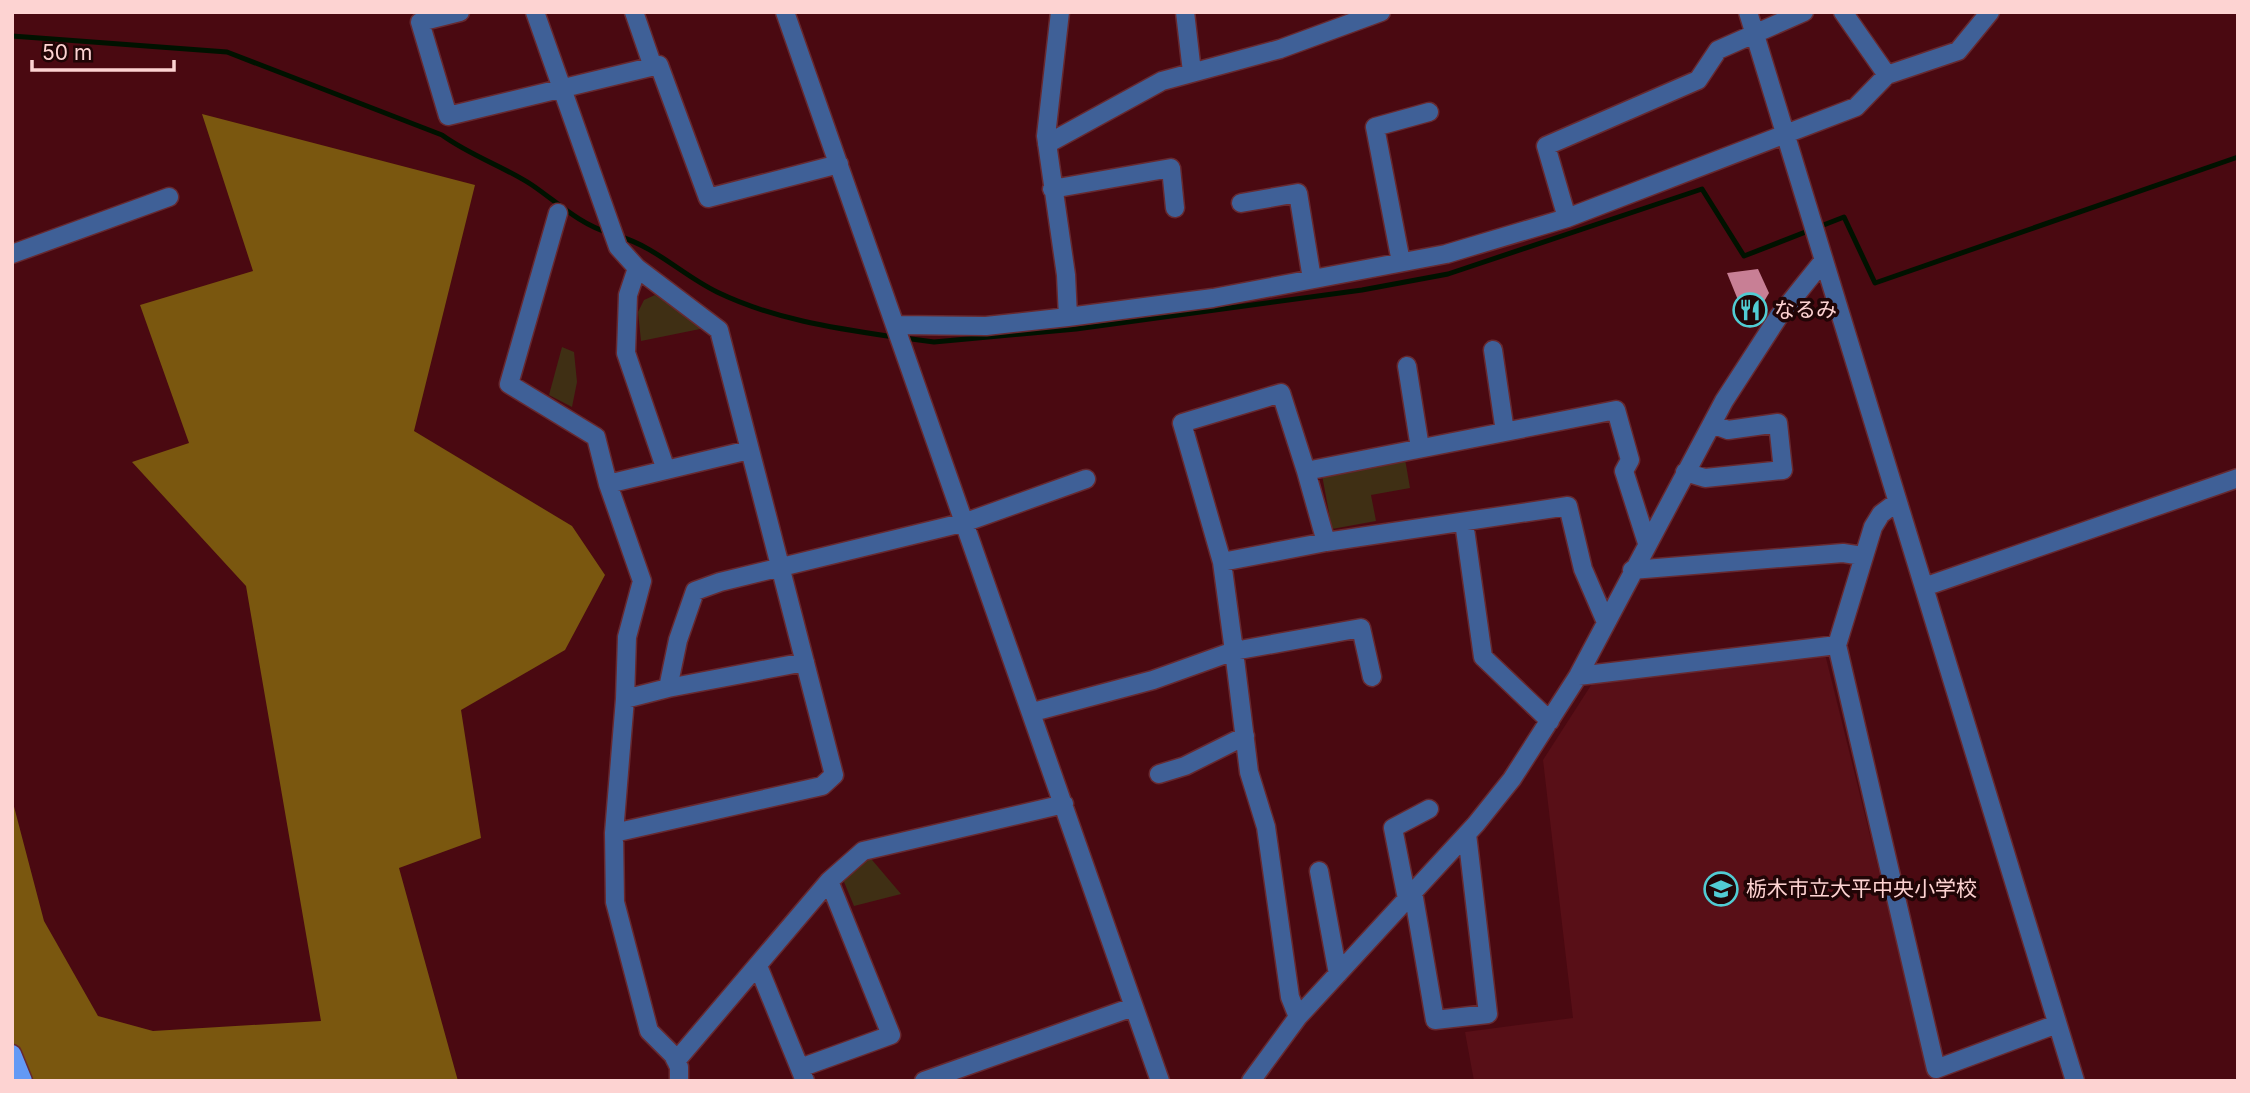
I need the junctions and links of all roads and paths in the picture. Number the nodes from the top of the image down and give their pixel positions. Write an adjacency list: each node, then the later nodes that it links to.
1 (460, 12): 16 (street)
2 (535, 12): 16 (street)
3 (634, 12): 13 (street)
4 (785, 12): 20 (street)
5 (1060, 12): 19 (street)
6 (1185, 12): 14 (street)
7 (1381, 12): 14 (street)
8 (1748, 12): 12 (street)
9 (1804, 12): 12 (street)
10 (1843, 12): 15 (street)
11 (1990, 12): 15 (street)
12 (1755, 35): 18 (street); 26 (street)
13 (653, 64): 16 (street); 20 (street)
14 (1192, 72): 19 (street)
15 (1887, 75): 18 (street)
16 (560, 87): 30 (street)
17 (1429, 112): 29 (street)
18 (1784, 135): 26 (street); 28 (street)
19 (1047, 144): 21 (street)
20 (839, 164): 33 (street)
21 (1052, 189): 24 (street); 32 (street)
22 (169, 197): 27 (street)
23 (1241, 203): 31 (street)
24 (1175, 208)
25 (558, 213): 45 (street)
26 (1567, 218): 29 (street)
27 (12, 254)
28 (1824, 260): 36 (street); 46 (street)
29 (1401, 262): 31 (street)
30 (638, 268): 39 (street); 40 (street)
31 (1312, 279): 32 (street)
32 (1068, 317): 33 (street)
33 (896, 325): 47 (street)
34 (1493, 350): 37 (street)
35 (1407, 366): 38 (street)
36 (1712, 424): 42 (street); 42 (street)
37 (1505, 432): 38 (street); 50 (street)
38 (1420, 449): 41 (street)
39 (748, 450): 40 (street); 53 (street)
40 (666, 470): 45 (street)
41 (1306, 471): 49 (street); 52 (street)
42 (1685, 472): 50 (street)
43 (2238, 478): 55 (street)
44 (1086, 479): 47 (street)
45 (608, 484): 63 (street)
46 (1897, 502): 51 (street); 55 (street)
47 (966, 522): 53 (street); 64 (street)
48 (1464, 522): 49 (street); 56 (street); 65 (street)
49 (1326, 542): 52 (street)
50 (1647, 543): 54 (street)
51 (1863, 556): 54 (street); 57 (street)
52 (1222, 562): 58 (street)
53 (780, 570): 59 (street); 62 (street)
54 (1632, 570): 56 (street)
55 (1924, 587): 79 (street)
56 (1605, 620): 60 (street)
57 (1837, 645): 60 (street); 84 (street)
58 (1234, 651): 61 (street); 64 (street); 66 (street)
59 (805, 662): 62 (street); 70 (street)
60 (1578, 676): 65 (street)
61 (1372, 677)
62 (668, 688): 63 (street)
63 (625, 699): 70 (street)
64 (1033, 712): 68 (street)
65 (1550, 721): 71 (street)
66 (1245, 736): 67 (street); 78 (street)
67 (1159, 774)
68 (1064, 804): 73 (street); 77 (street)
69 (1429, 809): 74 (street)
70 (614, 833): 81 (street)
71 (1467, 834): 74 (street); 74 (street)
72 (1319, 871): 76 (street)
73 (829, 881): 75 (street); 83 (street)
74 (1410, 896): 76 (street)
75 (758, 966): 81 (street); 83 (street)
76 (1338, 974): 78 (street)
77 (1133, 1007): 82 (street); 88 (street)
78 (1298, 1017): 89 (street)
79 (2057, 1024): 84 (street); 90 (street)
80 (12, 1054): 85 (main road)
81 (676, 1060): 86 (street)
82 (963, 1074): 87 (street)
83 (802, 1075)
84 (1938, 1075)
85 (23, 1081)
86 (679, 1081)
87 (924, 1081)
88 (1160, 1081)
89 (1251, 1081)
90 (2075, 1081)

